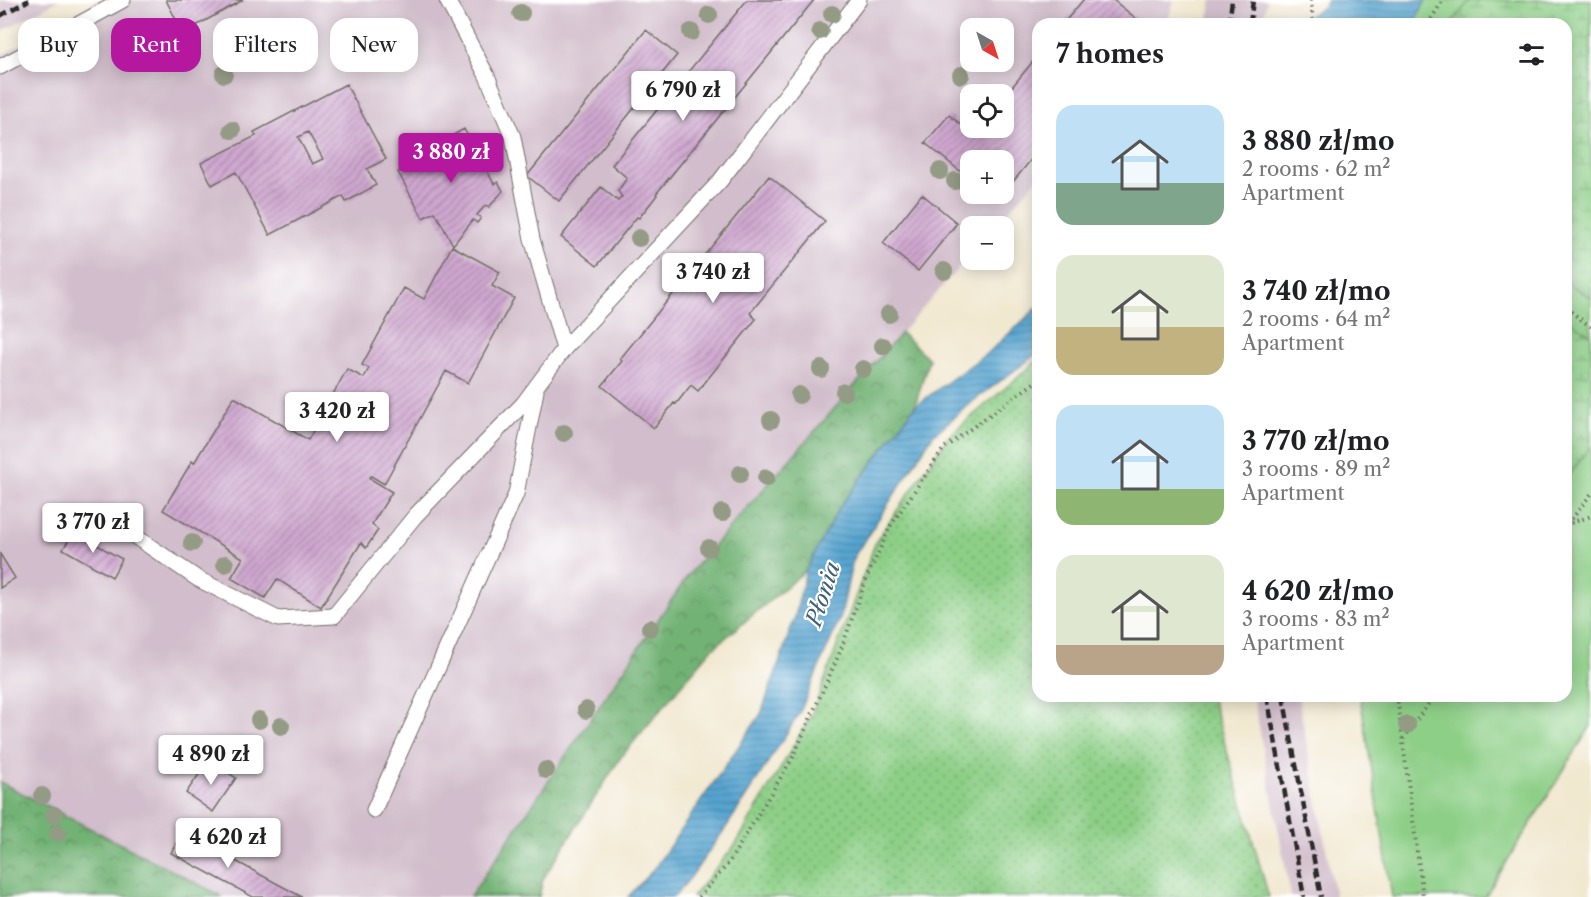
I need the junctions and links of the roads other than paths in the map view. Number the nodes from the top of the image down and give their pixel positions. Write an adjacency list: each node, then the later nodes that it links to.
1 (123, 0): 4 (lane)
2 (447, 0): 5 (lane)
3 (859, 0): 5 (lane)
4 (0, 67)
5 (564, 349): 6 (lane)
6 (537, 385): 7 (lane); 8 (lane)
7 (130, 533)
8 (374, 810)

